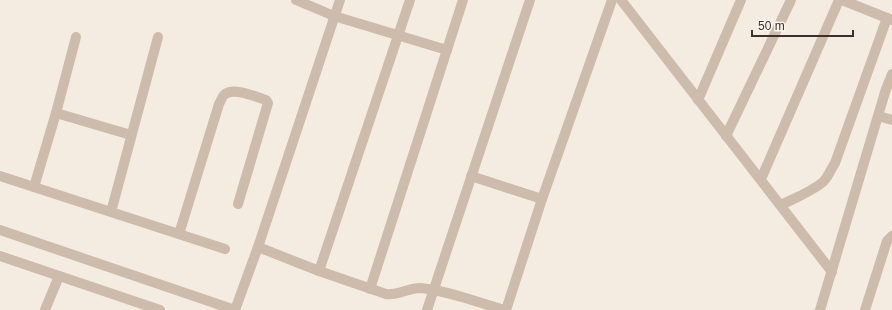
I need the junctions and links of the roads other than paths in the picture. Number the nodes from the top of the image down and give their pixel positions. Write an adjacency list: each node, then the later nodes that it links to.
1 (296, 0): 12 (street)
2 (340, 0): 12 (street)
3 (410, 0): 15 (street)
4 (463, 0): 17 (street)
5 (530, 0): 26 (street)
6 (612, 0): 29 (street)
7 (621, 0): 19 (street)
8 (741, 0): 19 (street)
9 (791, 0): 24 (street)
10 (839, 0): 27 (street)
11 (842, 0): 13 (street)
12 (334, 16): 15 (street); 36 (street)
13 (890, 19): 31 (street)
14 (158, 36): 23 (street)
15 (398, 36): 17 (street); 39 (street)
16 (76, 37): 20 (street)
17 (447, 50): 42 (street)
18 (892, 74): 21 (street)
19 (698, 100): 24 (street)
20 (56, 112): 23 (street); 28 (street)
21 (878, 116): 22 (street); 40 (street)
22 (892, 120)
23 (131, 135): 32 (street)
24 (726, 136): 27 (street)
25 (0, 176): 28 (street)
26 (471, 176): 29 (street); 43 (street)
27 (761, 179): 31 (street)
28 (34, 187): 32 (street)
29 (542, 199): 49 (street)
30 (238, 204): 34 (street)
31 (781, 206): 40 (street)
32 (111, 212): 34 (street)
33 (0, 230): 47 (street)
34 (179, 234): 37 (street)
35 (892, 236): 51 (street)
36 (258, 247): 39 (street); 47 (street)
37 (225, 248)
38 (0, 256): 41 (street)
39 (319, 271): 42 (street)
40 (832, 272): 50 (street)
41 (59, 276): 44 (street); 45 (street)
42 (370, 289): 43 (street)
43 (433, 290): 48 (street); 49 (street)
44 (134, 305): 46 (street)
45 (45, 310)
46 (160, 310)
47 (235, 310)
48 (427, 310)
49 (506, 310)
50 (820, 310)
51 (865, 310)

